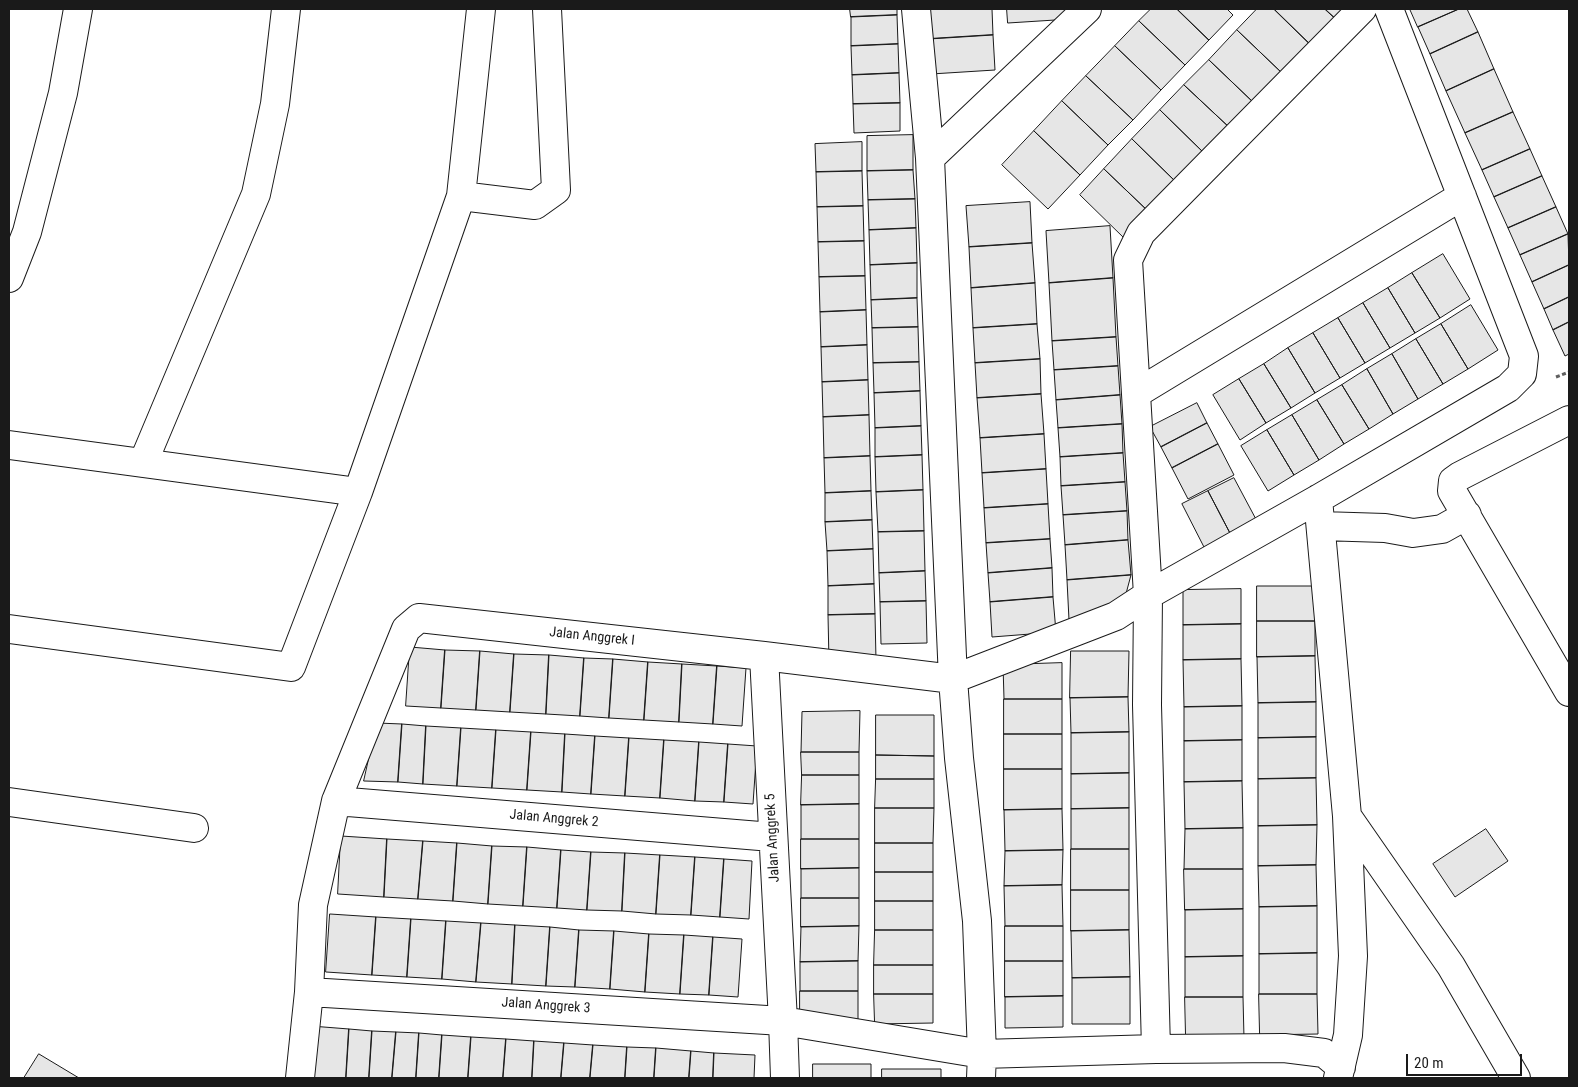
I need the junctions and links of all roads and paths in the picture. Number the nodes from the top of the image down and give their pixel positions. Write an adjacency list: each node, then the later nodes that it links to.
1 (78, 9): 12 (street)
2 (286, 9): 16 (street)
3 (481, 9): 10 (street)
4 (546, 9): 10 (street)
5 (916, 9): 9 (street)
6 (1087, 9): 9 (street)
7 (1362, 9): 13 (street)
8 (1389, 9): 11 (street)
9 (930, 158): 24 (street)
10 (461, 196): 17 (street)
11 (1462, 196): 13 (street); 18 (street)
12 (9, 278)
13 (1137, 393): 21 (street)
14 (1569, 420): 19 (street)
15 (9, 445): 16 (street)
16 (142, 463): 17 (street)
17 (358, 492): 22 (street)
18 (1318, 499): 20 (street); 21 (street)
19 (1466, 515): 20 (street); 25 (street)
20 (1321, 526): 28 (street)
21 (1148, 595): 24 (street); 33 (street)
22 (9, 628)
23 (764, 656): 24 (street, Jalan Anggrek I); 26 (street, Jalan Anggrek I); 30 (street, Jalan Anggrek 5)
24 (953, 679): 34 (street)
25 (1569, 692)
26 (336, 801): 30 (street, Jalan Anggrek 2); 31 (street)
27 (9, 802): 29 (street)
28 (1347, 816): 35 (street); 38 (street)
29 (194, 828)
30 (772, 837): 32 (street, Jalan Anggrek 5)
31 (309, 992): 32 (street, Jalan Anggrek 3); 36 (street)
32 (783, 1021): 34 (street, Jalan Anggrek 3); 37 (street, Jalan Anggrek 5)
33 (1156, 1049): 34 (street, Jalan Anggrek 3); 35 (street, Jalan Anggrek 3)
34 (982, 1066)
35 (1340, 1072)
36 (300, 1078)
37 (784, 1078)
38 (1516, 1078)

